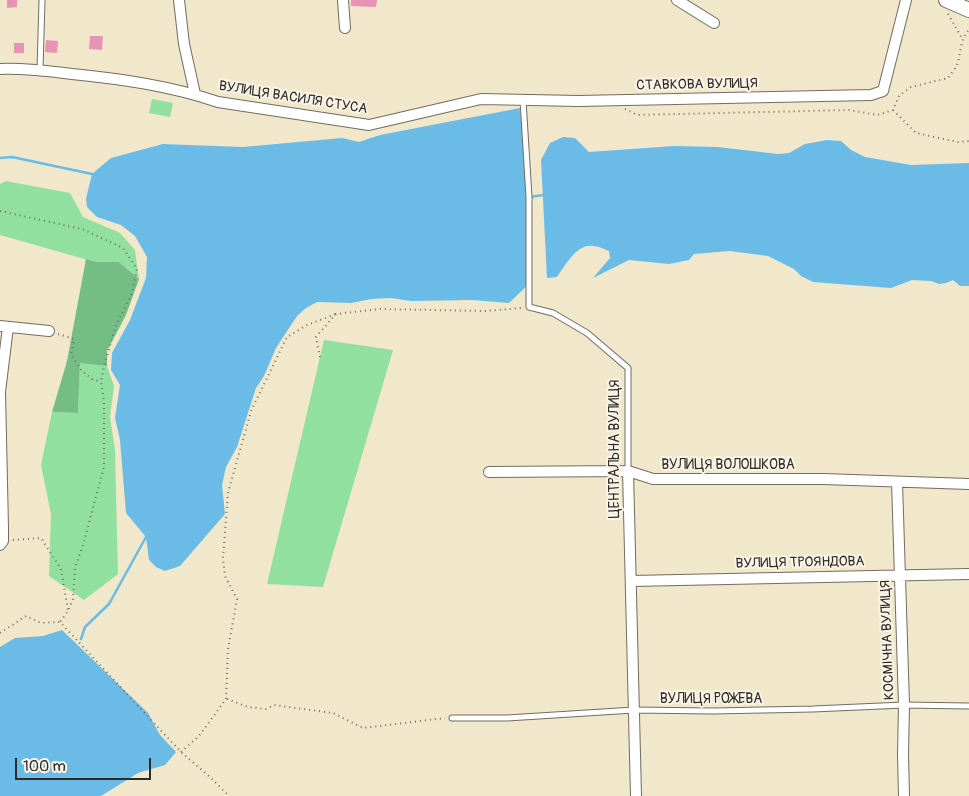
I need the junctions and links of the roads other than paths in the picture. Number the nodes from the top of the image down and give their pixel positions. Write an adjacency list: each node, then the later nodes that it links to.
1 (42, 0): 11 (lane)
2 (179, 0): 12 (street)
3 (343, 0): 9 (street)
4 (677, 0): 8 (street)
5 (906, 0): 13 (street, СТАВКОВА ВУЛИЦЯ)
6 (945, 4): 7 (street)
7 (969, 10)
8 (714, 23)
9 (345, 28)
10 (0, 69): 11 (street, ВУЛИЦЯ ВАСИЛЯ СТУСА)
11 (40, 70): 12 (street, ВУЛИЦЯ ВАСИЛЯ СТУСА)
12 (195, 94): 13 (street, ВУЛИЦЯ ВАСИЛЯ СТУСА)
13 (523, 100): 19 (lane, ЦЕНТРАЛЬНА ВУЛИЦЯ)
14 (4, 326): 15 (street); 16 (street)
15 (49, 331)
16 (0, 409): 17 (street)
17 (1, 467): 22 (street)
18 (489, 472): 19 (street, ВУЛИЦЯ ВОЛОШКОВА)
19 (628, 472): 20 (street, ВУЛИЦЯ ВОЛОШКОВА); 25 (street, ЦЕНТРАЛЬНА ВУЛИЦЯ)
20 (897, 482): 21 (street, ВУЛИЦЯ ВОЛОШКОВА); 24 (street, КОСМІЧНА ВУЛИЦЯ)
21 (969, 484)
22 (1, 543)
23 (969, 574): 24 (street, ВУЛИЦЯ ТРОЯНДОВА)
24 (900, 575): 25 (street, ВУЛИЦЯ ТРОЯНДОВА); 26 (street, КОСМІЧНА ВУЛИЦЯ)
25 (631, 581): 28 (street, ЦЕНТРАЛЬНА ВУЛИЦЯ)
26 (904, 705): 27 (lane, ВУЛИЦЯ РОЖЕВА); 28 (lane, ВУЛИЦЯ РОЖЕВА); 31 (street, КОСМІЧНА ВУЛИЦЯ)
27 (969, 706)
28 (634, 710): 29 (lane, ВУЛИЦЯ РОЖЕВА); 30 (street, ЦЕНТРАЛЬНА ВУЛИЦЯ)
29 (452, 718)
30 (636, 796)
31 (904, 796)

